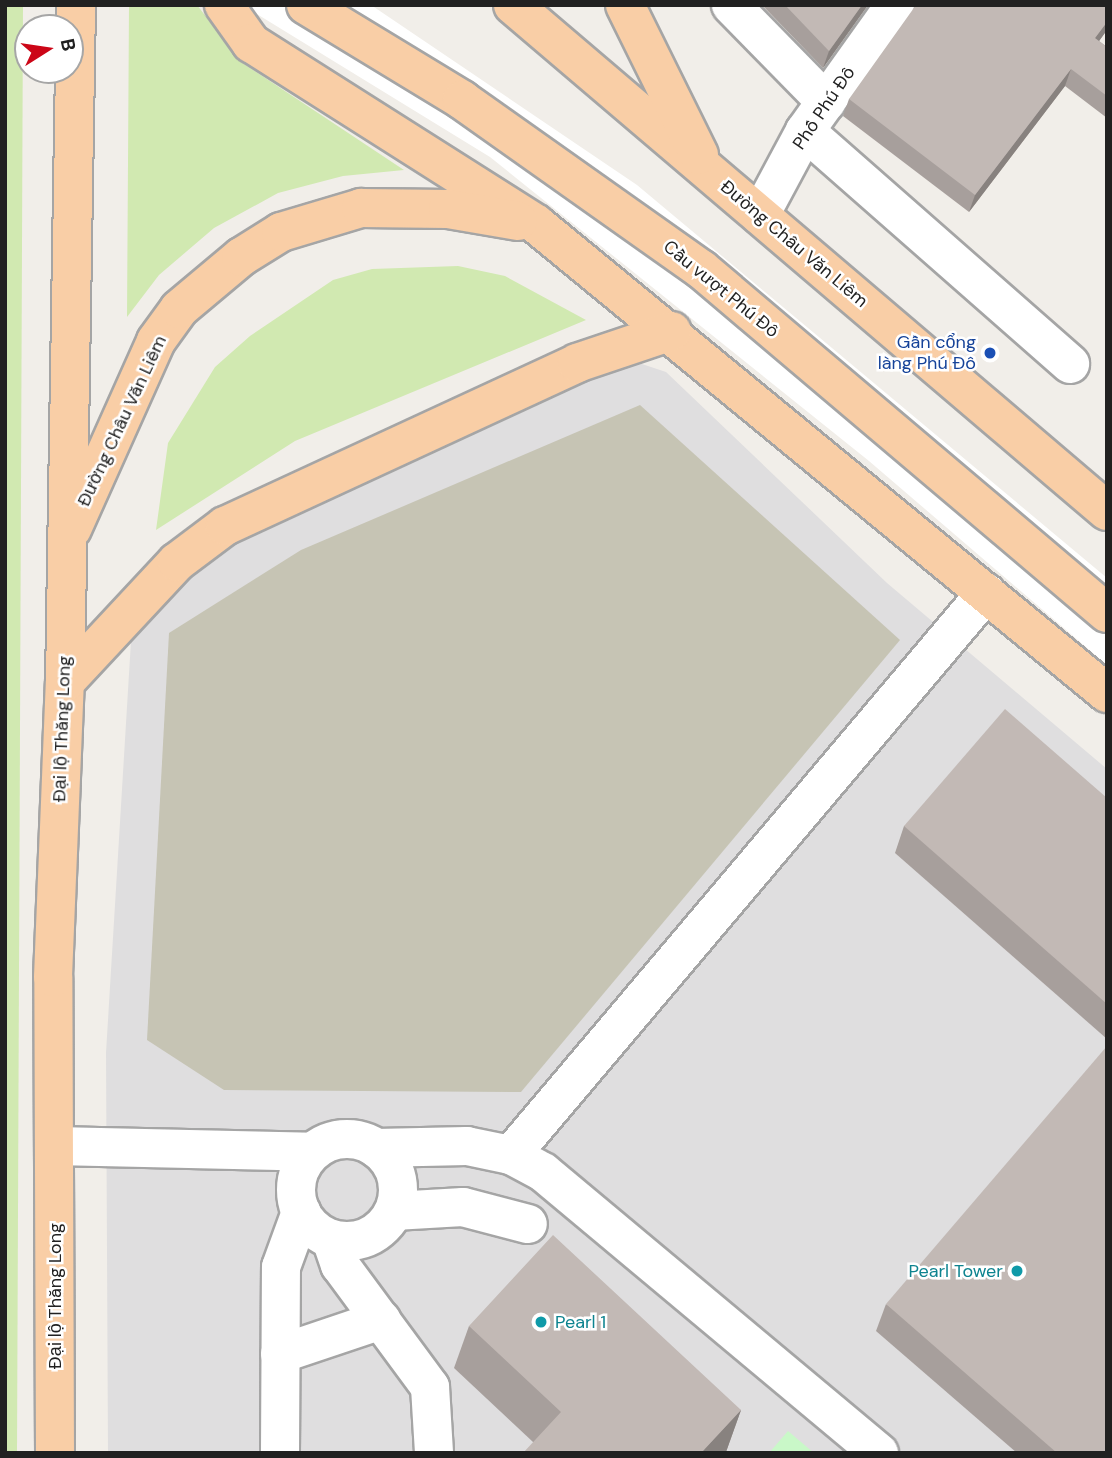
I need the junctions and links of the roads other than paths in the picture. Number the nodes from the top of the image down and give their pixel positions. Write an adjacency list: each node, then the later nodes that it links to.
1 (76, 5): 15 (main road, Đại lộ Thăng Long)
2 (224, 5): 11 (main road, Đường Châu Văn Liêm)
3 (306, 5): 17 (main road, Cầu vượt Phú Đô)
4 (513, 5): 9 (main road, Đường Châu Văn Liêm)
5 (625, 5): 9 (main road)
6 (731, 5): 8 (street)
7 (895, 5): 8 (street, Phố Phú Đô)
8 (815, 116): 10 (street, Phố Phú Đô); 13 (street)
9 (706, 170): 10 (main road, Đường Châu Văn Liêm)
10 (760, 215): 14 (main road, Đường Châu Văn Liêm)
11 (536, 224): 12 (main road, Đường Châu Văn Liêm); 15 (main road, Đường Châu Văn Liêm)
12 (672, 331): 16 (main road, Đường Châu Văn Liêm); 18 (main road)
13 (1070, 364)
14 (1107, 511)
15 (65, 544): 18 (main road, Đại lộ Thăng Long)
16 (986, 593): 19 (main road, Đường Châu Văn Liêm); 23 (street)
17 (1107, 613)
18 (65, 682): 20 (main road, Đại lộ Thăng Long)
19 (1107, 693)
20 (55, 1146): 22 (street); 30 (main road, Đại lộ Thăng Long)
21 (376, 1147): 22 (street); 23 (street); 24 (street)
22 (312, 1152): 25 (street)
23 (511, 1155): 33 (street)
24 (394, 1211): 26 (street); 27 (street)
25 (301, 1212): 27 (street); 29 (street)
26 (528, 1224)
27 (331, 1238): 28 (street)
28 (381, 1320): 29 (street); 32 (street)
29 (281, 1354): 31 (street)
30 (55, 1453)
31 (280, 1453)
32 (434, 1453)
33 (879, 1453)

